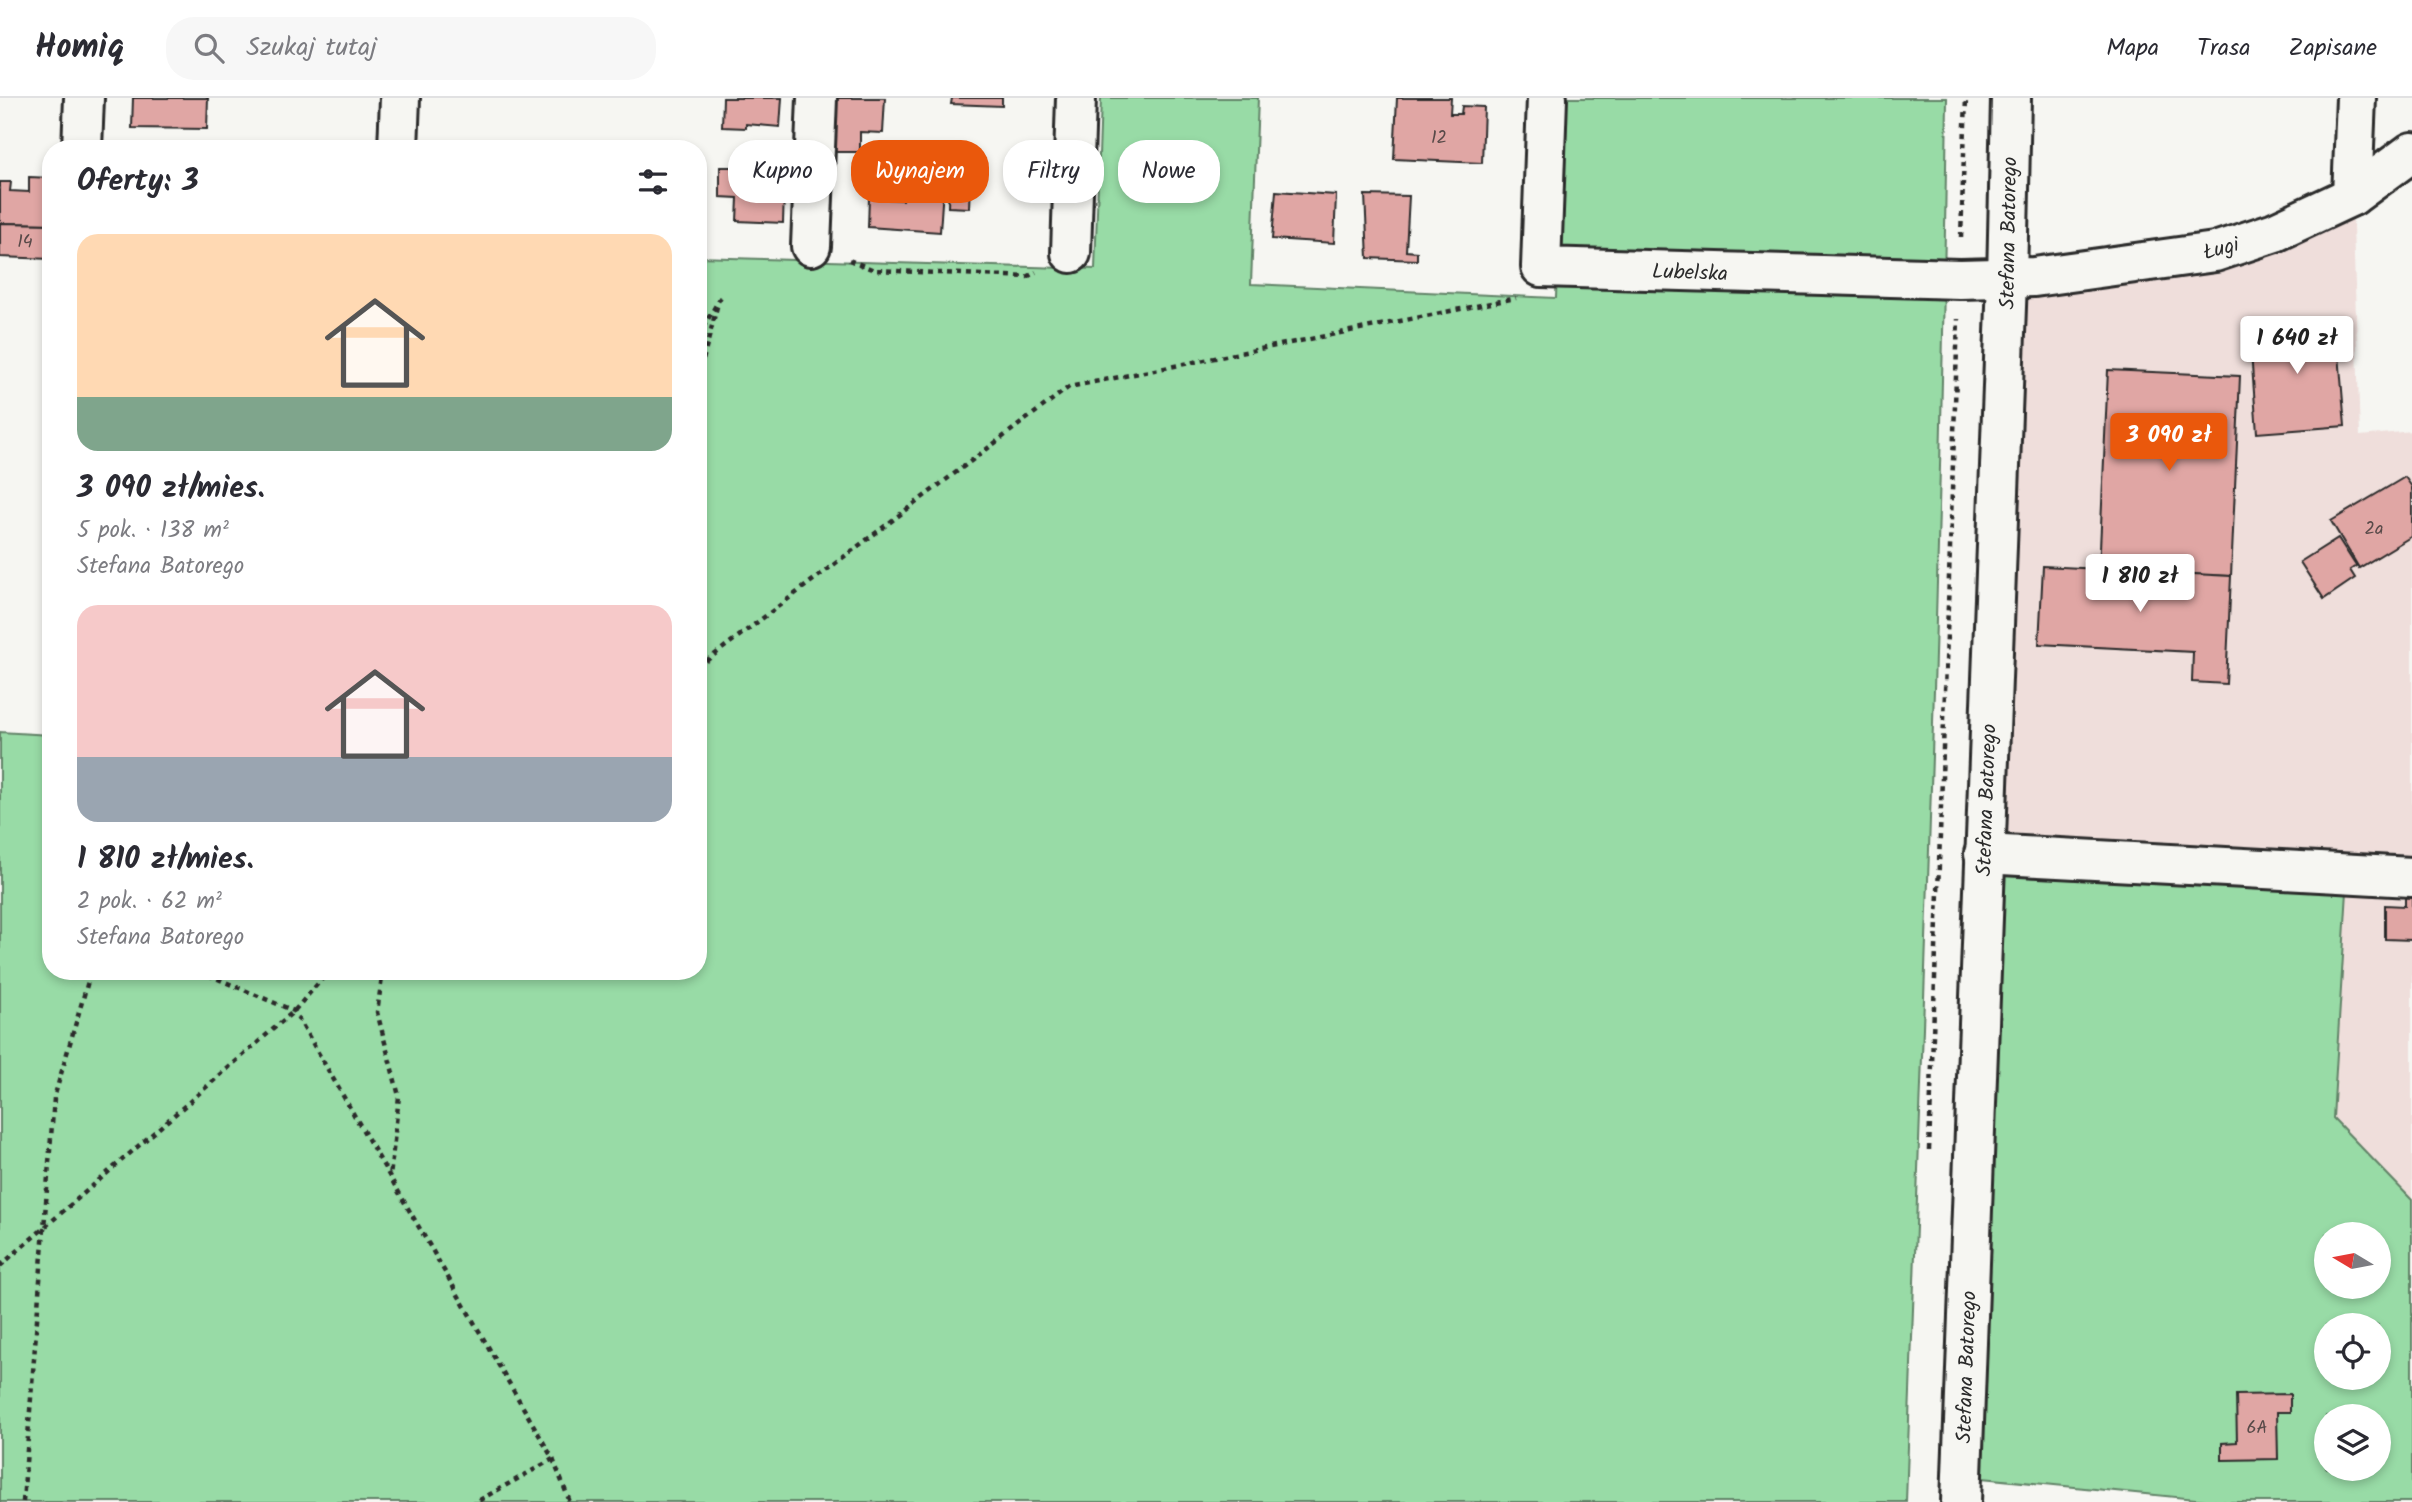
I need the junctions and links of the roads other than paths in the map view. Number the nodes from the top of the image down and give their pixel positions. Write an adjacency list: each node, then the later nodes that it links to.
1 (84, 98): 8 (street)
2 (400, 98): 9 (street)
3 (817, 98): 12 (street)
4 (1076, 98): 13 (street)
5 (1547, 98): 14 (street, Lubelska)
6 (2011, 98): 14 (street, Stefana Batorego)
7 (2356, 98): 11 (street)
8 (82, 140)
9 (398, 140)
10 (2412, 152): 11 (street, Ługi)
11 (2352, 196): 14 (street, Ługi)
12 (811, 246)
13 (1071, 253)
14 (2007, 280): 15 (street, Stefana Batorego)
15 (1984, 854): 16 (street); 17 (street, Stefana Batorego)
16 (2412, 877)
17 (1961, 1502)

